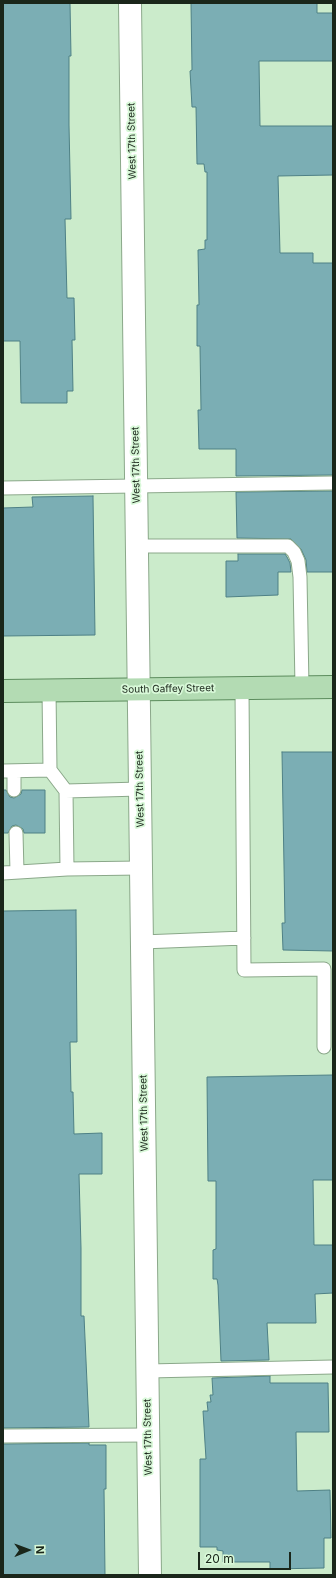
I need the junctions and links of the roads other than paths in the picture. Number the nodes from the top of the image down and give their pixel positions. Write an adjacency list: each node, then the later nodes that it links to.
1 (130, 3): 3 (street, West 17th Street)
2 (333, 483): 3 (lane)
3 (136, 486): 4 (lane); 5 (street, West 17th Street)
4 (3, 488)
5 (137, 546): 6 (lane); 9 (street, West 17th Street)
6 (302, 687): 7 (main road, South Gaffey Street); 8 (main road, South Gaffey Street)
7 (333, 687)
8 (242, 688): 9 (main road, South Gaffey Street); 22 (lane)
9 (139, 689): 10 (main road, South Gaffey Street); 14 (street, West 17th Street)
10 (49, 690): 11 (main road, South Gaffey Street); 12 (lane)
11 (3, 691)
12 (50, 770): 13 (lane); 16 (lane)
13 (8, 771): 15 (lane)
14 (140, 789): 16 (lane); 18 (street, West 17th Street)
15 (14, 790)
16 (66, 790): 19 (lane)
17 (16, 833): 20 (lane)
18 (141, 868): 19 (lane); 23 (street, West 17th Street)
19 (67, 869): 20 (lane)
20 (17, 872): 21 (lane)
21 (3, 873)
22 (244, 938): 23 (lane); 24 (lane)
23 (142, 942): 26 (street, West 17th Street)
24 (324, 1047)
25 (333, 1367): 26 (lane)
26 (148, 1371): 27 (street, West 17th Street)
27 (148, 1434): 28 (lane); 29 (street, West 17th Street)
28 (3, 1436)
29 (150, 1575)

